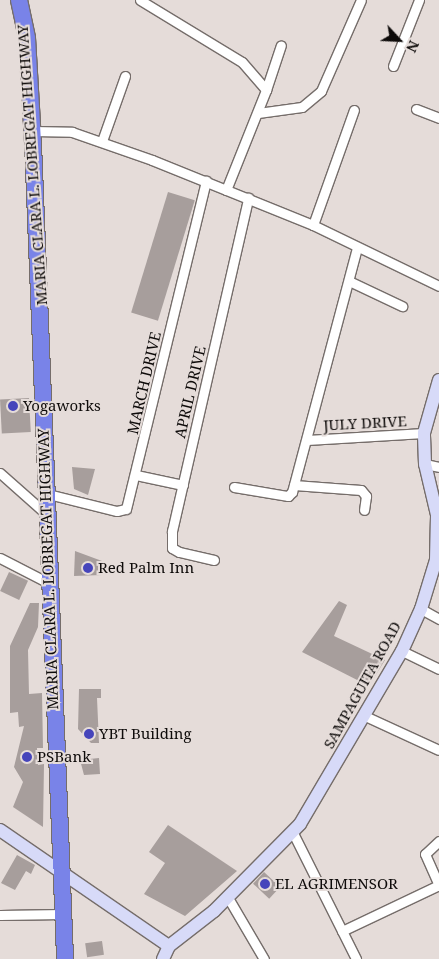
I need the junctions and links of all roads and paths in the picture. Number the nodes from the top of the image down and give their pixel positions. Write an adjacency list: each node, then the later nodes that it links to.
1 (19, 0): 13 (highway, MARIA CLARA L. LOBREGAT HIGHWAY)
2 (140, 0): 8 (street)
3 (361, 0): 11 (street)
4 (418, 0): 6 (street)
5 (282, 45): 8 (street)
6 (393, 66)
7 (125, 76): 14 (street)
8 (266, 90): 11 (street)
9 (416, 109): 12 (street)
10 (354, 110): 18 (street)
11 (258, 113): 16 (street)
12 (439, 118)
13 (32, 131): 14 (street); 33 (highway, MARIA CLARA L. LOBREGAT HIGHWAY)
14 (102, 142): 15 (street)
15 (206, 181): 16 (street); 29 (street, MARCH DRIVE)
16 (226, 190): 17 (street)
17 (248, 198): 18 (street); 30 (street, APRIL DRIVE)
18 (313, 225): 19 (street)
19 (357, 247): 20 (street); 21 (street)
20 (349, 281): 22 (street); 25 (street)
21 (439, 286)
22 (402, 306)
23 (438, 387): 24 (street, SAMPAGUITA ROAD)
24 (424, 433): 25 (street, JULY DRIVE); 26 (street, SAMPAGUITA ROAD)
25 (307, 440): 31 (street)
26 (425, 464): 27 (street); 36 (street, SAMPAGUITA ROAD)
27 (439, 467)
28 (0, 473): 35 (street)
29 (136, 475): 30 (street); 33 (street, MARCH DRIVE)
30 (183, 485): 38 (street, APRIL DRIVE)
31 (294, 485): 32 (street); 34 (street)
32 (234, 487)
33 (44, 493): 35 (highway, MARIA CLARA L. LOBREGAT HIGHWAY)
34 (364, 510)
35 (44, 512): 40 (highway, MARIA CLARA L. LOBREGAT HIGHWAY)
36 (438, 515): 39 (street, SAMPAGUITA ROAD)
37 (0, 558): 40 (street)
38 (214, 560)
39 (435, 578): 41 (street, SAMPAGUITA ROAD)
40 (47, 582): 50 (highway, MARIA CLARA L. LOBREGAT HIGHWAY)
41 (421, 609): 42 (street); 43 (street, SAMPAGUITA ROAD)
42 (439, 619)
43 (402, 651): 44 (street); 45 (street, SAMPAGUITA ROAD)
44 (439, 669)
45 (365, 716): 46 (street); 48 (street, SAMPAGUITA ROAD)
46 (439, 750)
47 (0, 830): 50 (street)
48 (293, 833): 52 (street, SAMPAGUITA ROAD); 55 (street)
49 (439, 841): 51 (street)
50 (62, 872): 53 (highway, MARIA CLARA L. LOBREGAT HIGHWAY); 56 (street)
51 (439, 886): 55 (street)
52 (228, 896): 56 (street, SAMPAGUITA ROAD); 59 (street)
53 (63, 914): 54 (street); 57 (highway, MARIA CLARA L. LOBREGAT HIGHWAY)
54 (0, 915)
55 (342, 931): 60 (street)
56 (169, 946): 58 (street, SAMPAGUITA ROAD)
57 (65, 959)
58 (162, 959)
59 (264, 959)
60 (356, 959)

